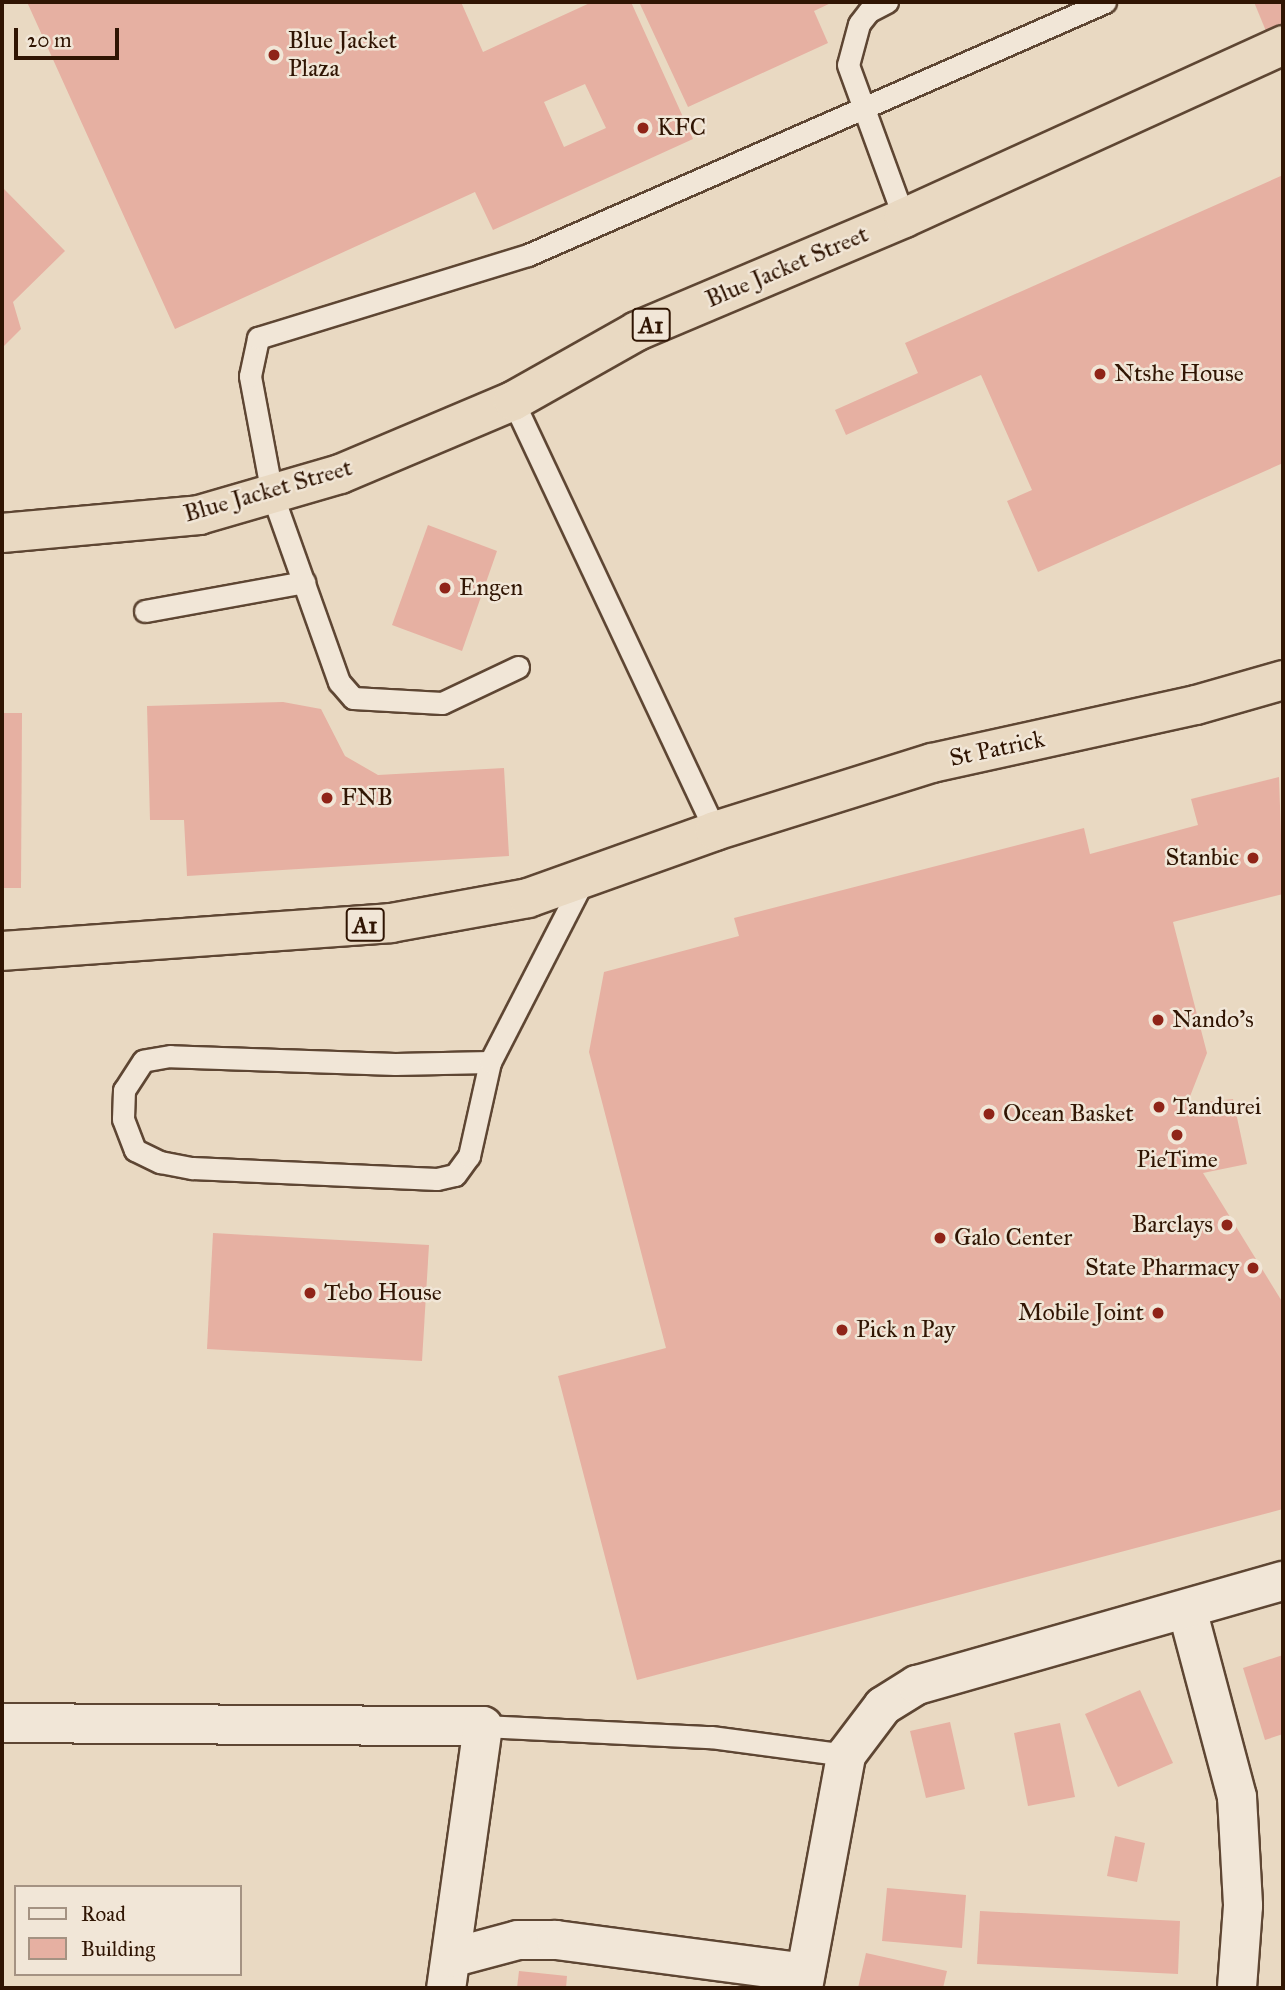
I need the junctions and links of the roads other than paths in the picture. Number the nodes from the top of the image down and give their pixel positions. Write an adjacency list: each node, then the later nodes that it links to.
1 (887, 2): 4 (lane)
2 (1105, 2): 4 (lane)
3 (1283, 45): 5 (highway, Blue Jacket Street / A1)
4 (862, 111): 5 (lane); 7 (lane)
5 (904, 218): 6 (highway, Blue Jacket Street / A1)
6 (513, 401): 7 (highway, Blue Jacket Street / A1); 13 (lane)
7 (272, 494): 8 (highway, Blue Jacket Street / A1); 9 (lane)
8 (2, 533)
9 (304, 582): 10 (lane); 11 (lane)
10 (145, 611)
11 (518, 667)
12 (1283, 680): 13 (highway, St Patrick / A1)
13 (715, 831): 14 (highway, A1)
14 (584, 879): 15 (highway, A1); 16 (lane)
15 (2, 951)
16 (490, 1062): 16 (lane)
17 (1283, 1581): 18 (street)
18 (1187, 1609): 21 (street); 24 (street)
19 (2, 1723): 20 (street)
20 (483, 1726): 21 (lane); 22 (street)
21 (846, 1755): 23 (street)
22 (448, 1973): 23 (street)
23 (804, 1981)
24 (1237, 1988)

